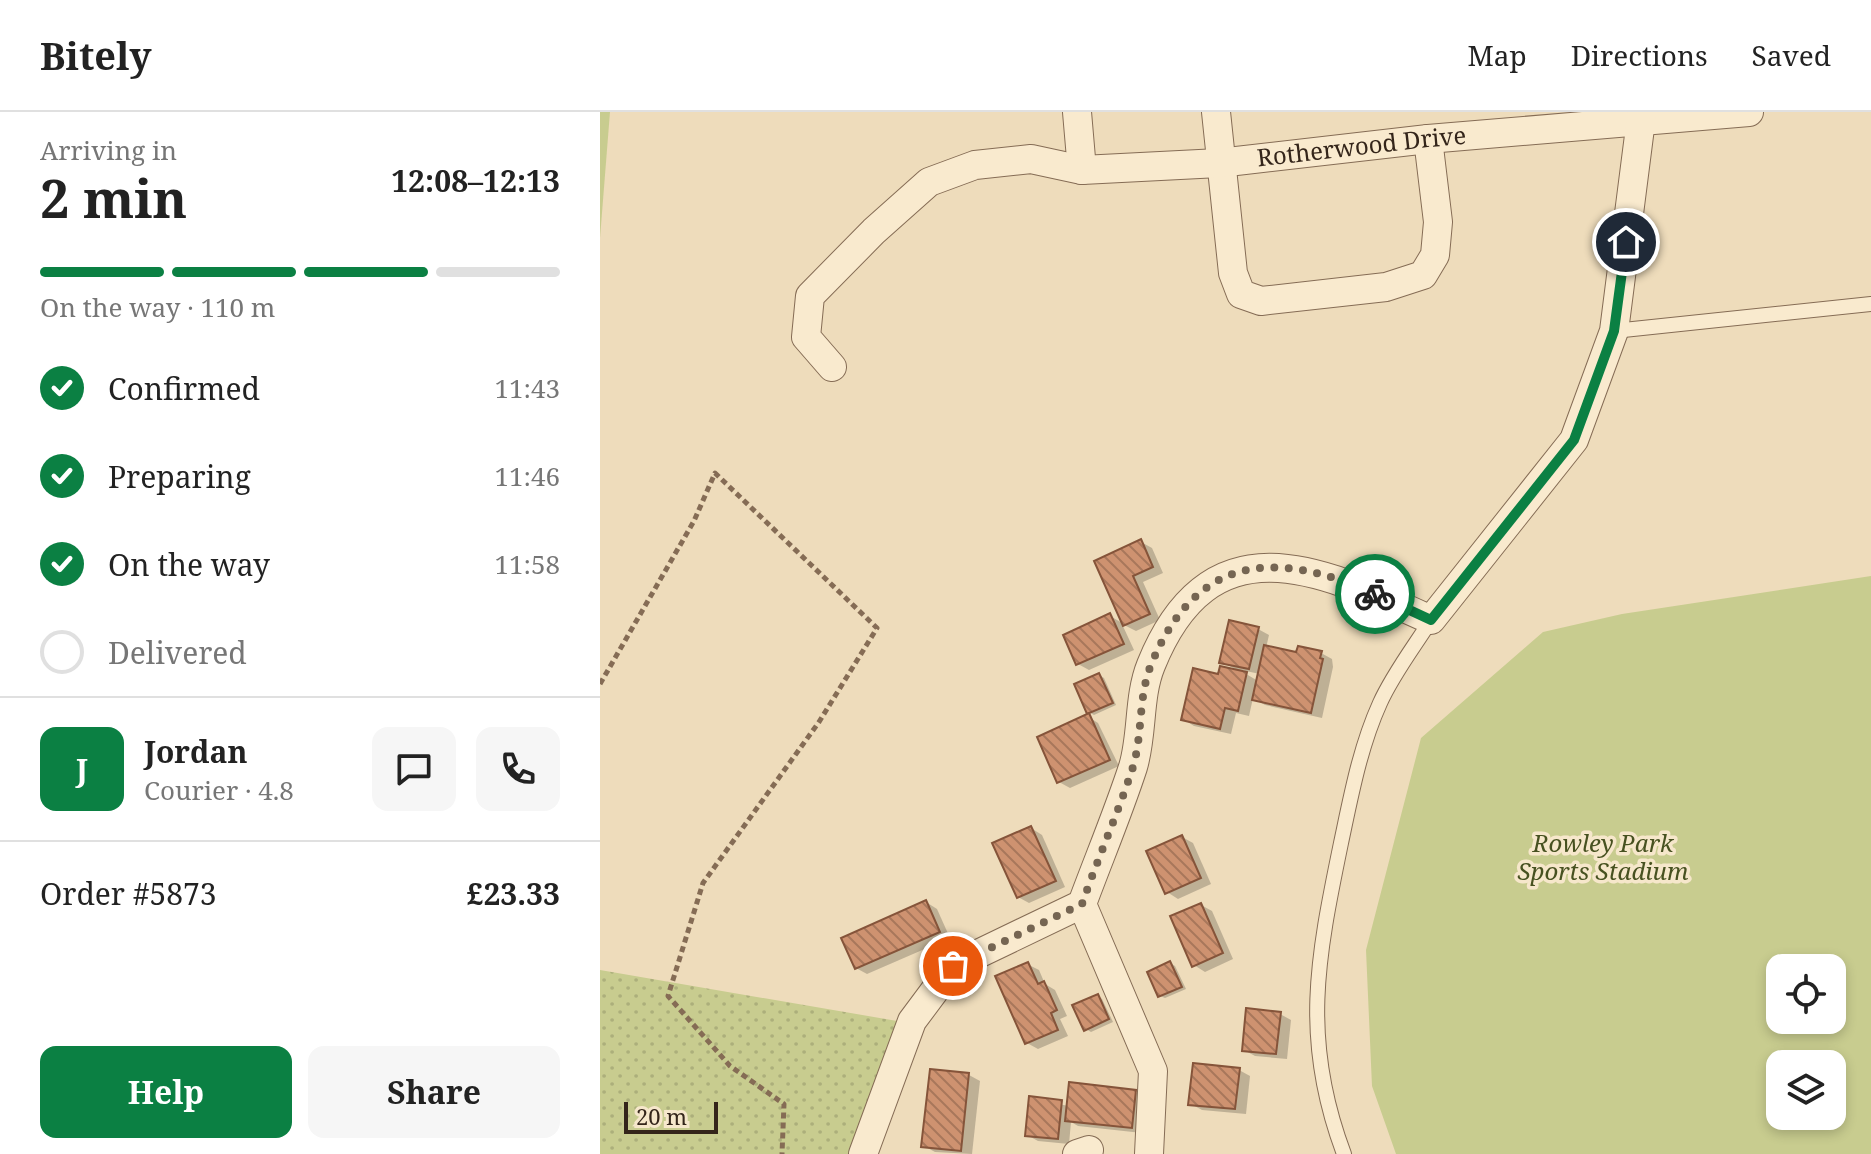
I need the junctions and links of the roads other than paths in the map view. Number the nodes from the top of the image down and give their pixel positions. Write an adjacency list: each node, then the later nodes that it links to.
1 (1077, 112): 7 (street)
2 (1216, 112): 6 (street)
3 (1749, 112): 4 (street, Rotherwood Drive)
4 (1642, 117): 5 (street, Rotherwood Drive); 9 (street)
5 (1428, 139): 6 (street, Rotherwood Drive); 6 (street)
6 (1219, 163): 7 (street, Rotherwood Drive)
7 (1082, 170): 10 (street, Rotherwood Drive)
8 (1871, 304): 9 (lane)
9 (1614, 331): 11 (street)
10 (832, 367)
11 (1431, 620): 12 (street); 15 (lane)
12 (1082, 904): 13 (street); 14 (street)
13 (863, 1154)
14 (1149, 1154)
15 (1344, 1154)

